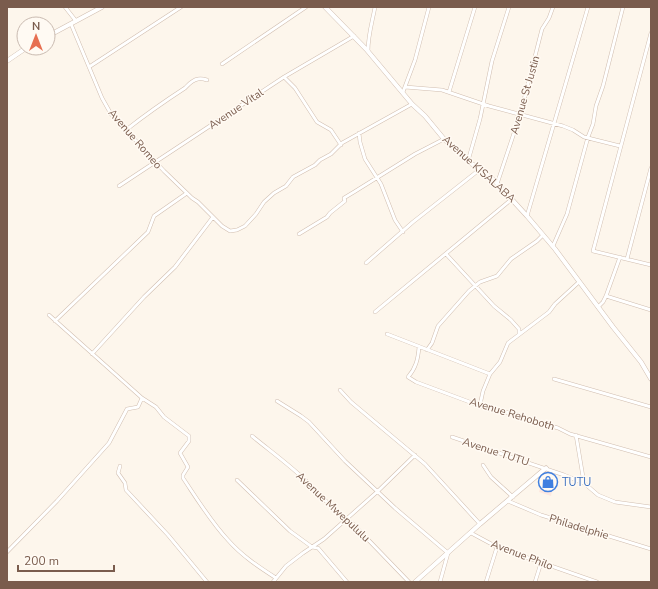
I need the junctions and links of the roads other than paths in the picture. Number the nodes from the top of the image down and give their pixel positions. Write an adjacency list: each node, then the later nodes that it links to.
1 (65, 7): 13 (street)
2 (102, 7): 13 (street)
3 (181, 7): 22 (street)
4 (306, 7): 21 (street)
5 (324, 7): 17 (street, Avenue KISALABA)
6 (375, 7): 18 (street)
7 (429, 7): 25 (street)
8 (475, 7): 27 (street)
9 (509, 7): 29 (street)
10 (553, 7): 30 (street, Avenue St Justin)
11 (588, 7): 31 (street)
12 (623, 7): 34 (street)
13 (76, 21): 14 (street)
14 (71, 24): 15 (street); 22 (street, Avenue Romeo)
15 (56, 32)
16 (651, 32): 37 (street)
17 (354, 36): 18 (street, Avenue KISALABA); 23 (street, Avenue Vital)
18 (368, 51): 26 (street, Avenue KISALABA)
19 (16, 55): 20 (street)
20 (7, 61)
21 (222, 64)
22 (89, 68): 32 (street, Avenue Romeo)
23 (284, 77): 36 (street); 39 (street, Avenue Vital)
24 (207, 80): 32 (street)
25 (405, 87): 26 (street); 27 (street)
26 (403, 92): 28 (street, Avenue KISALABA)
27 (449, 92): 29 (street)
28 (412, 104): 33 (street); 35 (street, Avenue KISALABA)
29 (483, 104): 30 (street); 38 (street)
30 (520, 115): 31 (street); 43 (street, Avenue St Justin)
31 (554, 124): 34 (street); 47 (street)
32 (126, 130): 39 (street, Avenue Romeo)
33 (359, 133): 36 (street); 42 (street)
34 (588, 137): 37 (street); 52 (street)
35 (444, 139): 38 (street, Avenue KISALABA); 42 (street)
36 (341, 145): 48 (street, Avenue Romeo)
37 (620, 146): 54 (street)
38 (468, 161): 41 (street, Avenue KISALABA)
39 (156, 163): 44 (street, Avenue Vital); 45 (street, Avenue Romeo)
40 (651, 168): 55 (street)
41 (479, 170): 43 (street, Avenue KISALABA); 49 (street)
42 (377, 177): 49 (street); 50 (street)
43 (497, 184): 46 (street, Avenue KISALABA)
44 (119, 186)
45 (187, 194): 48 (street, Avenue Romeo); 65 (street)
46 (512, 199): 47 (street, Avenue KISALABA); 53 (street)
47 (528, 216): 51 (street, Avenue KISALABA)
48 (213, 218): 70 (street)
49 (403, 232): 56 (street)
50 (299, 234)
51 (543, 235): 52 (street, Avenue KISALABA); 59 (street)
52 (553, 246): 58 (street, Avenue KISALABA)
53 (446, 254): 59 (street); 63 (street)
54 (620, 257): 55 (street); 60 (street)
55 (627, 259): 57 (street)
56 (366, 263)
57 (651, 265)
58 (580, 282): 61 (street, Avenue KISALABA); 67 (street)
59 (476, 287): 67 (street); 69 (street)
60 (606, 296): 61 (street); 62 (street)
61 (598, 306): 73 (street, Avenue KISALABA)
62 (651, 310)
63 (375, 312)
64 (49, 315): 65 (street)
65 (55, 320): 70 (street)
66 (387, 334): 68 (street)
67 (519, 334): 71 (street)
68 (419, 347): 69 (street); 77 (street, Avenue Rehoboth)
69 (427, 350): 71 (street)
70 (92, 354): 75 (street)
71 (490, 374): 77 (street)
72 (554, 379): 78 (street)
73 (651, 379)
74 (340, 390): 82 (street)
75 (142, 398): 99 (street); 102 (street)
76 (277, 401): 89 (street)
77 (480, 405): 79 (street, Avenue Rehoboth)
78 (651, 407)
79 (576, 435): 83 (street, Avenue Rehoboth); 88 (street)
80 (252, 436): 93 (street, Avenue Mwepululu)
81 (452, 438): 86 (street, Avenue TUTU)
82 (415, 455): 89 (street); 94 (street)
83 (651, 458)
84 (483, 465): 90 (street)
85 (120, 466): 103 (street)
86 (546, 468): 88 (street, Avenue TUTU); 90 (street)
87 (237, 480): 96 (street)
88 (584, 483): 92 (street, Avenue TUTU)
89 (378, 491): 93 (street); 100 (street)
90 (513, 497): 91 (street)
91 (508, 501): 94 (street); 98 (street, Philadelphie)
92 (651, 507)
93 (346, 520): 96 (street); 106 (street, Avenue Mwepululu)
94 (480, 524): 95 (street)
95 (471, 533): 97 (street, Avenue Philo); 100 (street)
96 (312, 547): 102 (street); 105 (street)
97 (497, 547): 101 (street, Avenue Philo); 109 (street)
98 (651, 549)
99 (7, 552)
100 (448, 553): 107 (street); 108 (street)
101 (541, 563): 110 (street); 111 (street, Avenue Philo)
102 (276, 578): 104 (street)
103 (207, 582)
104 (273, 582)
105 (347, 582)
106 (409, 582)
107 (415, 582)
108 (440, 582)
109 (486, 582)
110 (535, 582)
111 (597, 582)

